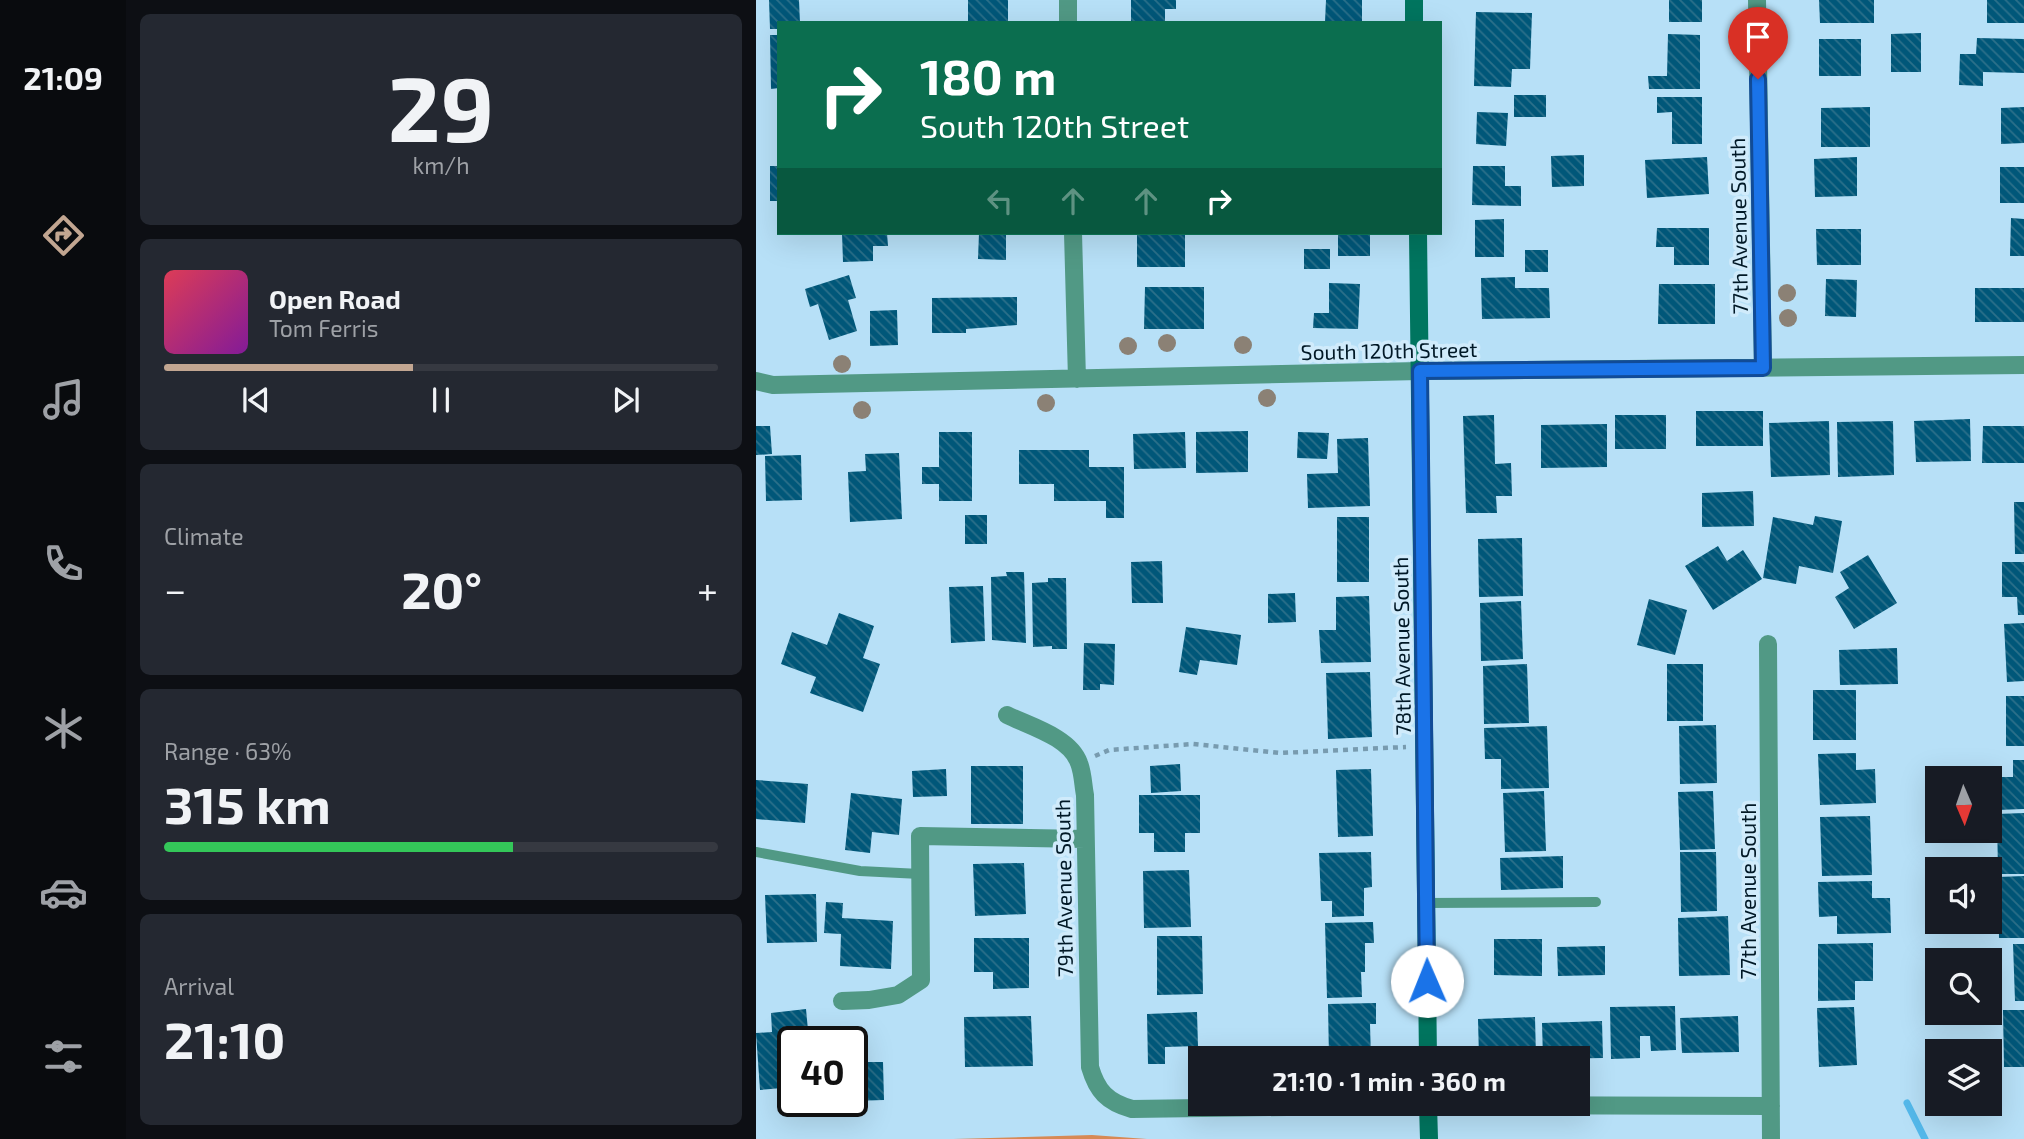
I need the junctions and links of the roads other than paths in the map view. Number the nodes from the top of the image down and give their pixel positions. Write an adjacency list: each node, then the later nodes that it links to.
1 (1068, 0): 4 (street)
2 (1413, 0): 5 (street)
3 (1757, 0): 9 (street, 77th Avenue South)
4 (1068, 21)
5 (1414, 21)
6 (1073, 235): 11 (street)
7 (1418, 235): 10 (street, 78th Avenue South)
8 (2024, 365): 9 (street, South 120th Street)
9 (1763, 368): 10 (street, South 120th Street)
10 (1420, 371): 11 (street, South 120th Street); 19 (street, 78th Avenue South)
11 (1077, 379): 12 (street, South 120th Street)
12 (756, 381)
13 (1768, 643): 23 (street, 77th Avenue South)
14 (1007, 715): 15 (street, 79th Avenue South)
15 (1085, 839): 17 (street); 24 (street, 79th Avenue South)
16 (756, 852): 17 (lane)
17 (920, 874): 20 (street)
18 (1596, 902): 19 (lane)
19 (1426, 903): 21 (street, 78th Avenue South)
20 (842, 1001)
21 (1427, 1046)
22 (1590, 1105): 23 (street)
23 (1771, 1106): 27 (street, 77th Avenue South)
24 (1188, 1108)
25 (1428, 1116): 26 (street)
26 (1429, 1139)
27 (1772, 1139)

